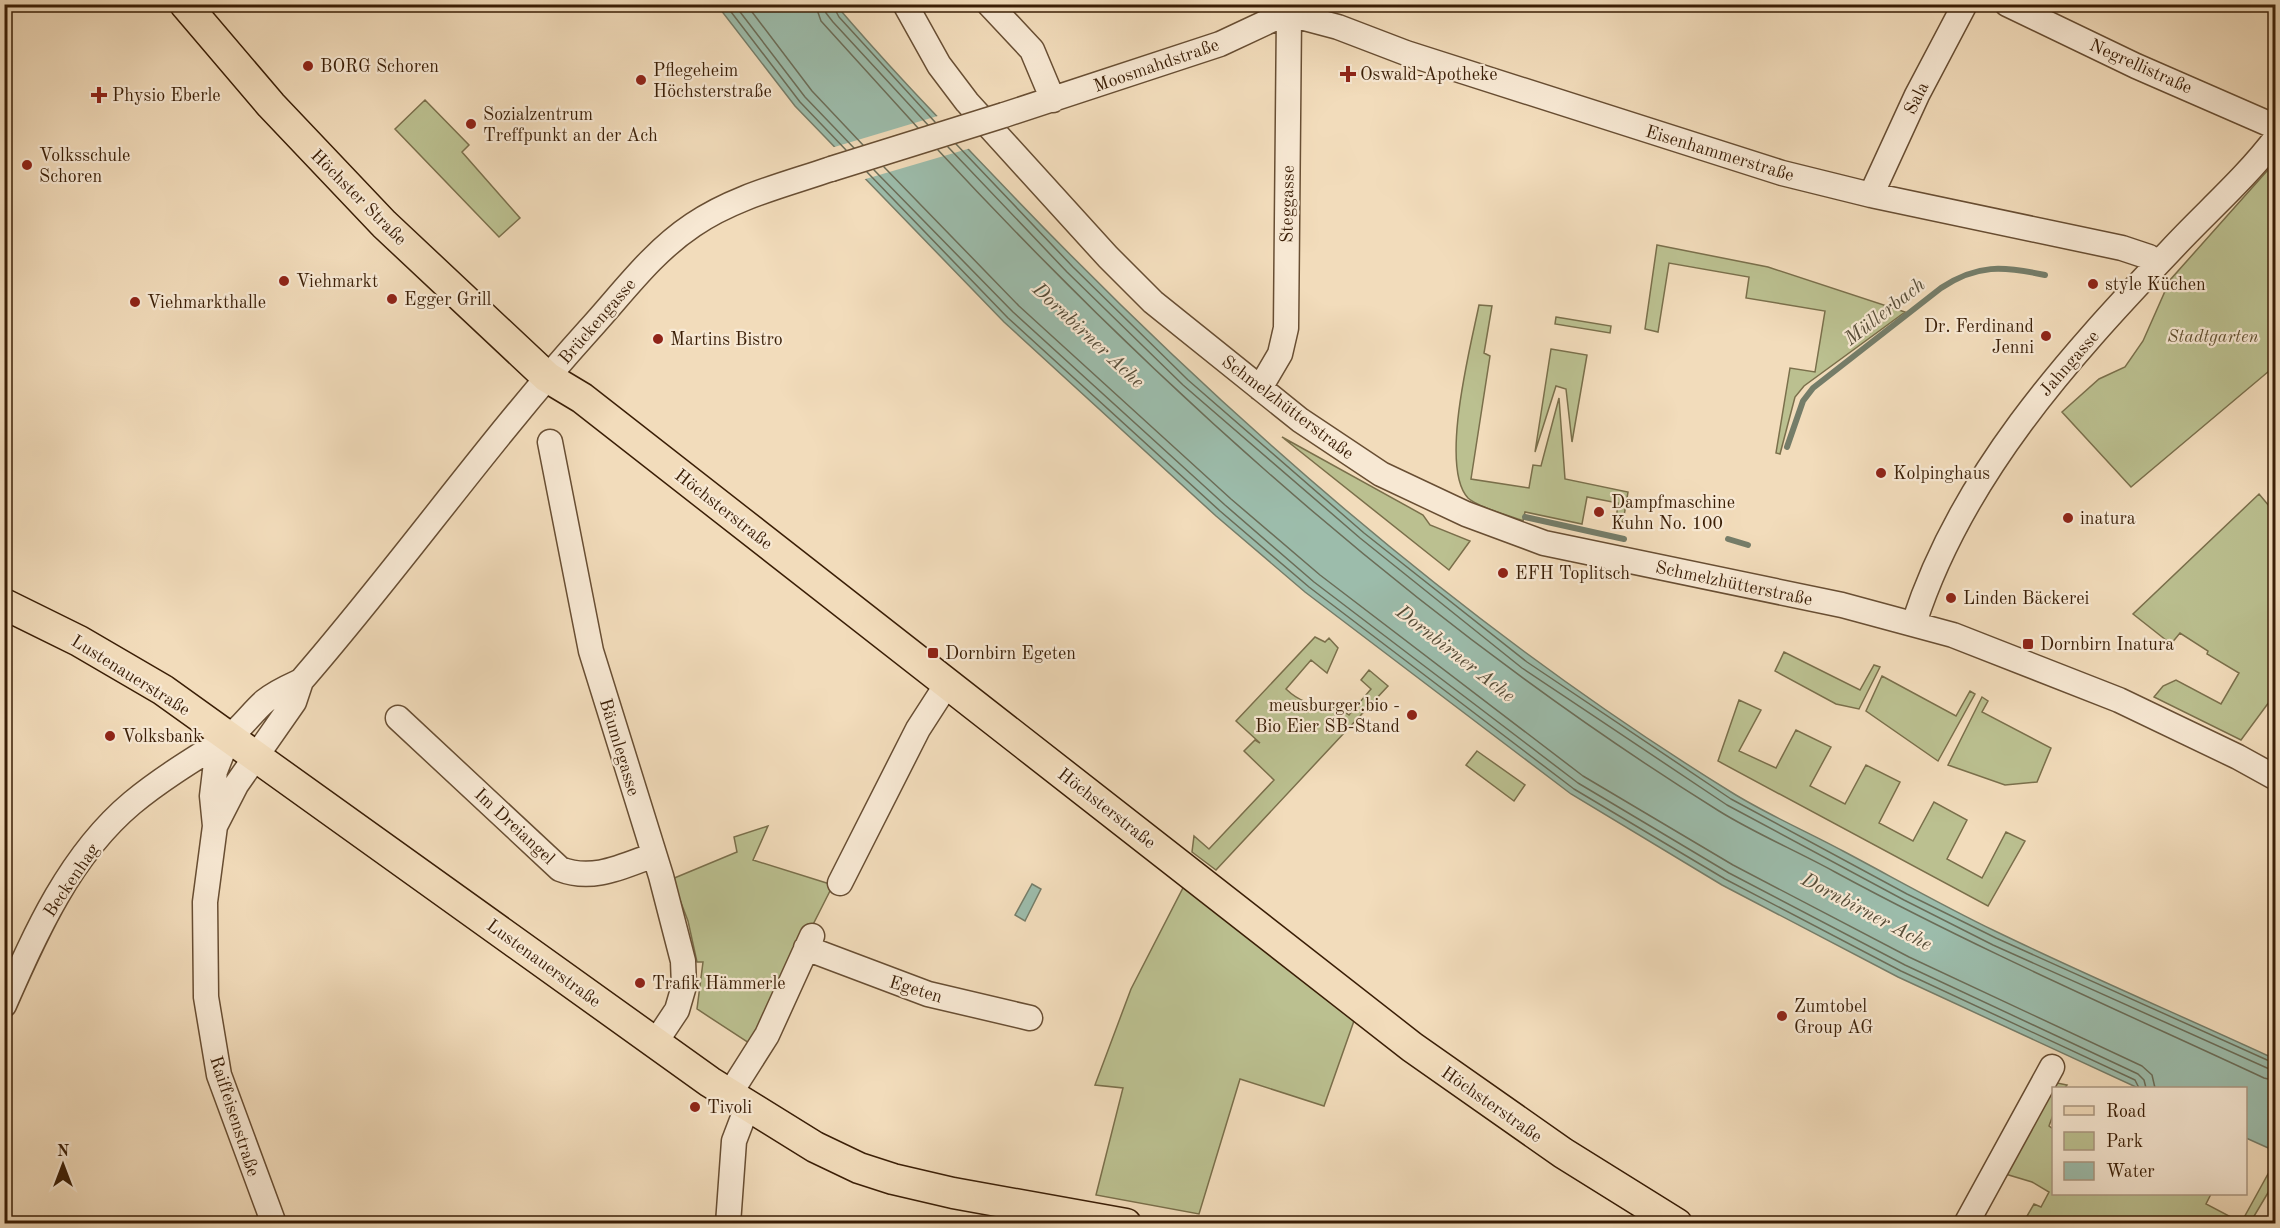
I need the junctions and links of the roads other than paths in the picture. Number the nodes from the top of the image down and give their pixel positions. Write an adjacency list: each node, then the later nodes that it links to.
1 (185, 4): 13 (main road, Höchster Straße)
2 (905, 4): 14 (street, Schmelzhütterstraße)
3 (989, 4): 7 (street)
4 (1965, 4): 11 (street, Sala)
5 (2007, 4): 9 (street, Negrellistraße)
6 (1296, 9): 7 (street, Moosmahdstraße); 11 (street, Eisenhammerstraße); 14 (street, Steggasse)
7 (1053, 100): 8 (street, Moosmahdstraße)
8 (1004, 116): 13 (street, Brückengasse, bridge)
9 (2276, 127)
10 (2276, 138): 12 (street, Jahngasse)
11 (1871, 195): 12 (street, Eisenhammerstraße)
12 (2158, 263): 17 (street, Jahngasse)
13 (547, 377): 18 (street, Brückengasse); 19 (main road, Höchsterstraße)
14 (1260, 388): 17 (street, Schmelzhütterstraße)
15 (550, 442): 25 (street, Bäumlegasse)
16 (4, 604): 21 (main road, Lustenauerstraße)
17 (1914, 623): 23 (street, Schmelzhütterstraße)
18 (301, 681): 21 (street, Brückengasse); 22 (street, Brückengasse)
19 (947, 684): 26 (street); 35 (main road, Höchsterstraße)
20 (398, 718): 25 (street, Im Dreiangel)
21 (228, 738): 22 (main road, Lustenauerstraße); 24 (street, Raiffeisenstraße); 27 (street, Beckenhag)
22 (254, 757): 24 (street, Raiffeisenstraße); 29 (main road, Lustenauerstraße)
23 (2276, 778)
24 (215, 826): 32 (street, Raiffeisenstraße)
25 (654, 855): 29 (street, Bäumlegasse)
26 (840, 883)
27 (4, 1005)
28 (1030, 1018): 31 (street, Egeten)
29 (655, 1043): 31 (main road, Lustenauerstraße)
30 (2052, 1067): 36 (street)
31 (738, 1101): 33 (street); 34 (main road, Lustenauerstraße)
32 (274, 1224)
33 (728, 1224)
34 (1126, 1224)
35 (1677, 1224)
36 (1966, 1224)

